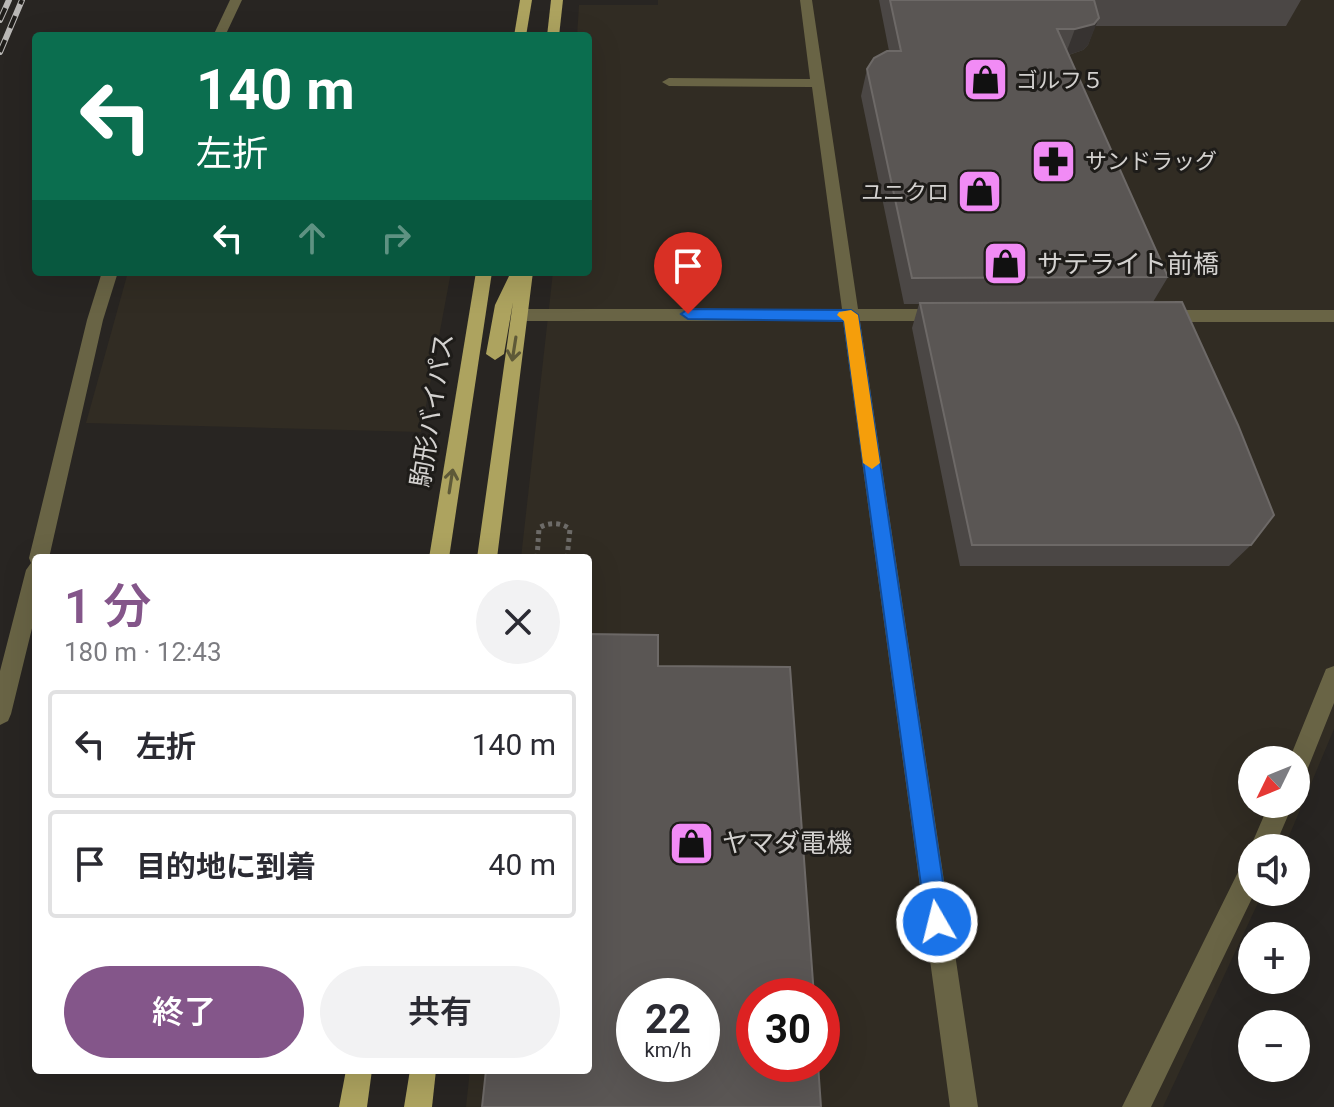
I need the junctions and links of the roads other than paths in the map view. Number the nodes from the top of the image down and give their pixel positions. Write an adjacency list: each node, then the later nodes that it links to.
1 (236, 0): 5 (street)
2 (526, 0): 6 (main road)
3 (557, 0): 7 (main road)
4 (806, 0): 9 (street)
5 (221, 32)
6 (521, 32)
7 (553, 32)
8 (669, 82): 9 (street)
9 (817, 83): 15 (street)
10 (109, 276): 20 (street)
11 (483, 276): 21 (main road, 駒形バイパス, one-way to 11)
12 (517, 276): 19 (main road)
13 (525, 276): 14 (main road)
14 (520, 315): 15 (street); 22 (main road, one-way to 22)
15 (851, 315): 16 (street); 32 (street)
16 (960, 315)
17 (1149, 316): 18 (street)
18 (1334, 316)
19 (495, 354)
20 (40, 554)
21 (440, 554)
22 (488, 554)
23 (32, 586): 25 (street)
24 (1334, 676): 26 (street)
25 (0, 714)
26 (1306, 746)
27 (1238, 902): 33 (street)
28 (358, 1074): 30 (main road)
29 (422, 1074): 31 (main road)
30 (353, 1107)
31 (418, 1107)
32 (964, 1107)
33 (1136, 1107)

